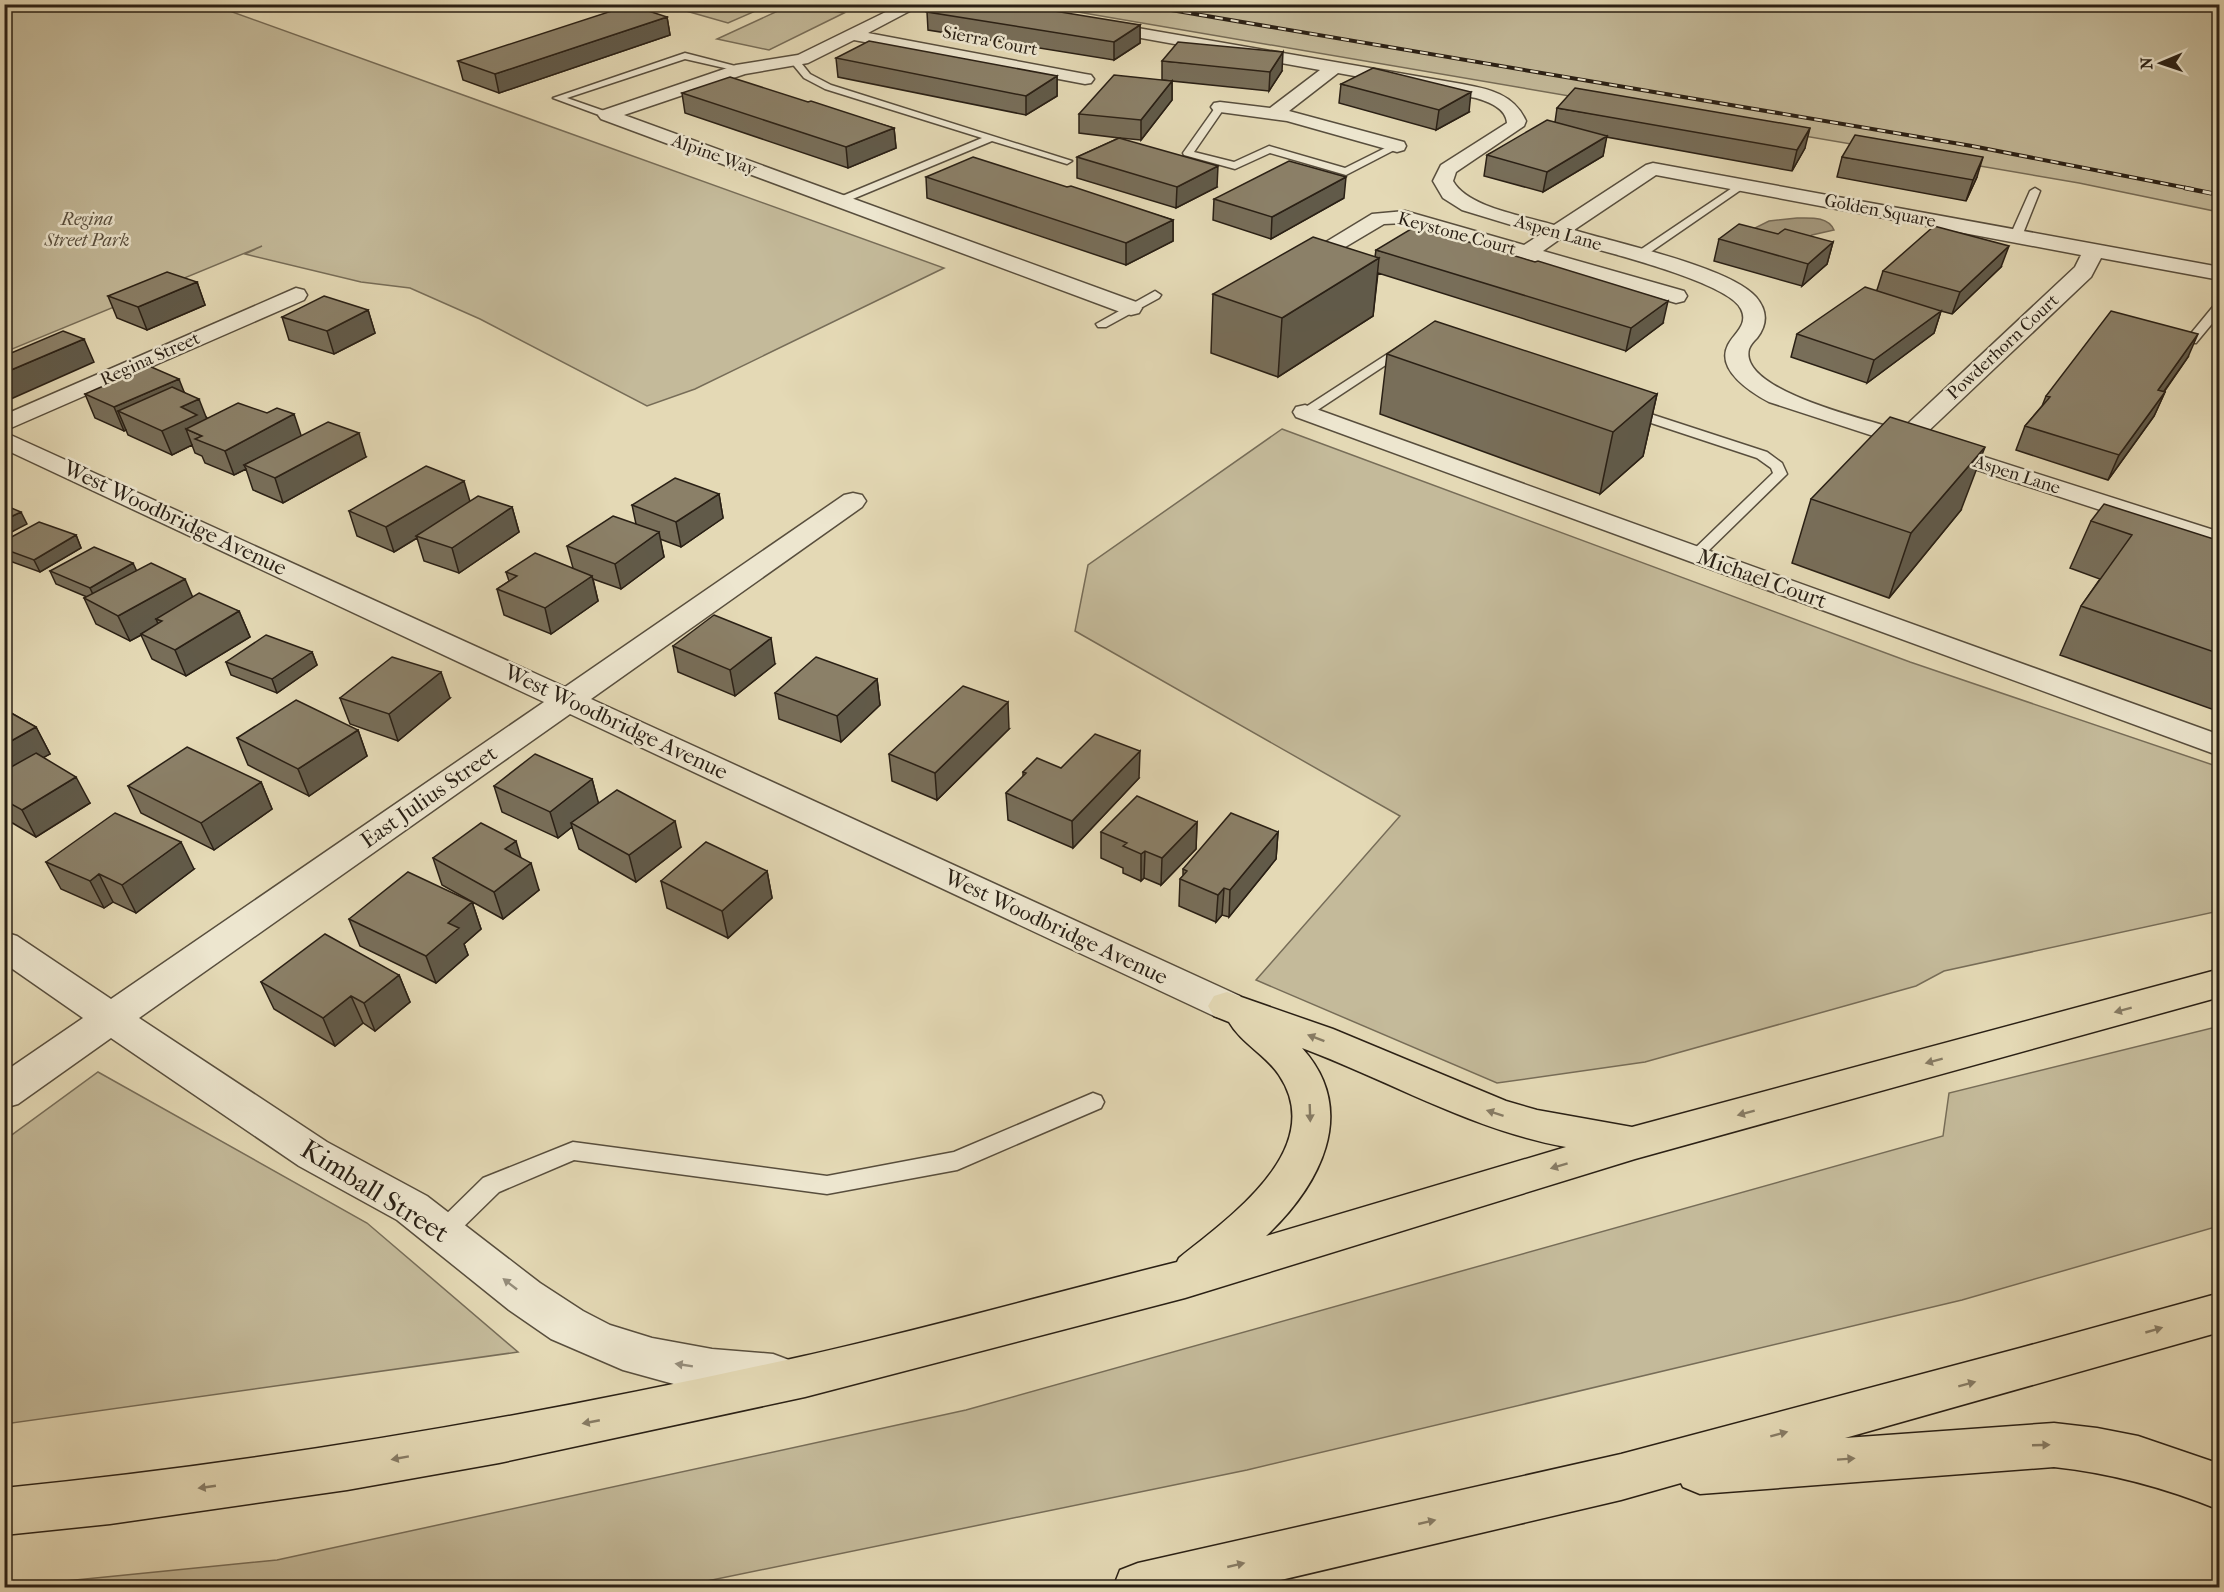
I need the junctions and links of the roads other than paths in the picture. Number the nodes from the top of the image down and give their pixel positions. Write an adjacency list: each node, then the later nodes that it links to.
1 (915, 4): 3 (street)
2 (1080, 23): 5 (street, Aspen Lane)
3 (853, 35): 4 (street); 7 (street, Sierra Court)
4 (795, 62): 6 (street); 11 (lane)
5 (1335, 67): 9 (street); 17 (street, Aspen Lane)
6 (742, 69): 10 (street); 10 (lane)
7 (1085, 79)
8 (1220, 107): 9 (street); 12 (lane)
9 (1275, 113): 12 (street)
10 (607, 115): 16 (street, Alpine Way)
11 (991, 138): 13 (lane); 16 (lane)
12 (1397, 146)
13 (1067, 161)
14 (1741, 185): 17 (street, Golden Square); 18 (street, Golden Square); 22 (lane)
15 (2035, 191): 18 (lane)
16 (839, 201): 28 (street, Alpine Way)
17 (1558, 233): 21 (street, Keystone Court); 22 (street, Aspen Lane)
18 (2016, 236): 19 (street, Golden Square)
19 (2093, 251): 23 (street, Golden Square); 36 (street, Powderhorn Court)
20 (1323, 252): 21 (street, Keystone Court)
21 (1527, 252): 26 (street, Keystone Court)
22 (1638, 256): 36 (street, Aspen Lane)
23 (2220, 274)
24 (296, 295): 34 (street, Regina Street)
25 (1155, 295): 28 (lane)
26 (1676, 296)
27 (2220, 306): 30 (lane)
28 (1131, 308): 29 (lane)
29 (1102, 324)
30 (2192, 340)
31 (1418, 343): 33 (lane)
32 (1614, 406): 39 (lane)
33 (1305, 412): 39 (street, Michael Court)
34 (4, 424)
35 (4, 439): 40 (street, West Woodbridge Avenue)
36 (1906, 439): 38 (street, Aspen Lane)
37 (853, 501): 40 (street, East Julius Street)
38 (2220, 541)
39 (1696, 555): 41 (street, Michael Court)
40 (568, 700): 45 (street, West Woodbridge Avenue); 47 (street, East Julius Street)
41 (2220, 746)
42 (4, 945): 47 (street, Kimball Street)
43 (2220, 983): 44 (highway)
44 (2164, 998): 46 (highway); 50 (highway, one-way to 50)
45 (1227, 1006): 50 (highway, one-way to 45); 52 (highway, one-way to 52)
46 (2220, 1008)
47 (113, 1018): 48 (street, East Julius Street); 51 (street, Kimball Street)
48 (4, 1093)
49 (1093, 1102): 51 (lane)
50 (1635, 1143): 52 (highway, one-way to 52)
51 (443, 1232): 54 (street, Kimball Street, one-way to 51)
52 (1185, 1279): 54 (highway)
53 (2218, 1312): 55 (highway, one-way to 53)
54 (805, 1376): 57 (highway, one-way to 57)
55 (1621, 1477): 56 (highway, one-way to 56); 58 (highway, one-way to 55)
56 (2220, 1487)
57 (4, 1512)
58 (1138, 1587)

